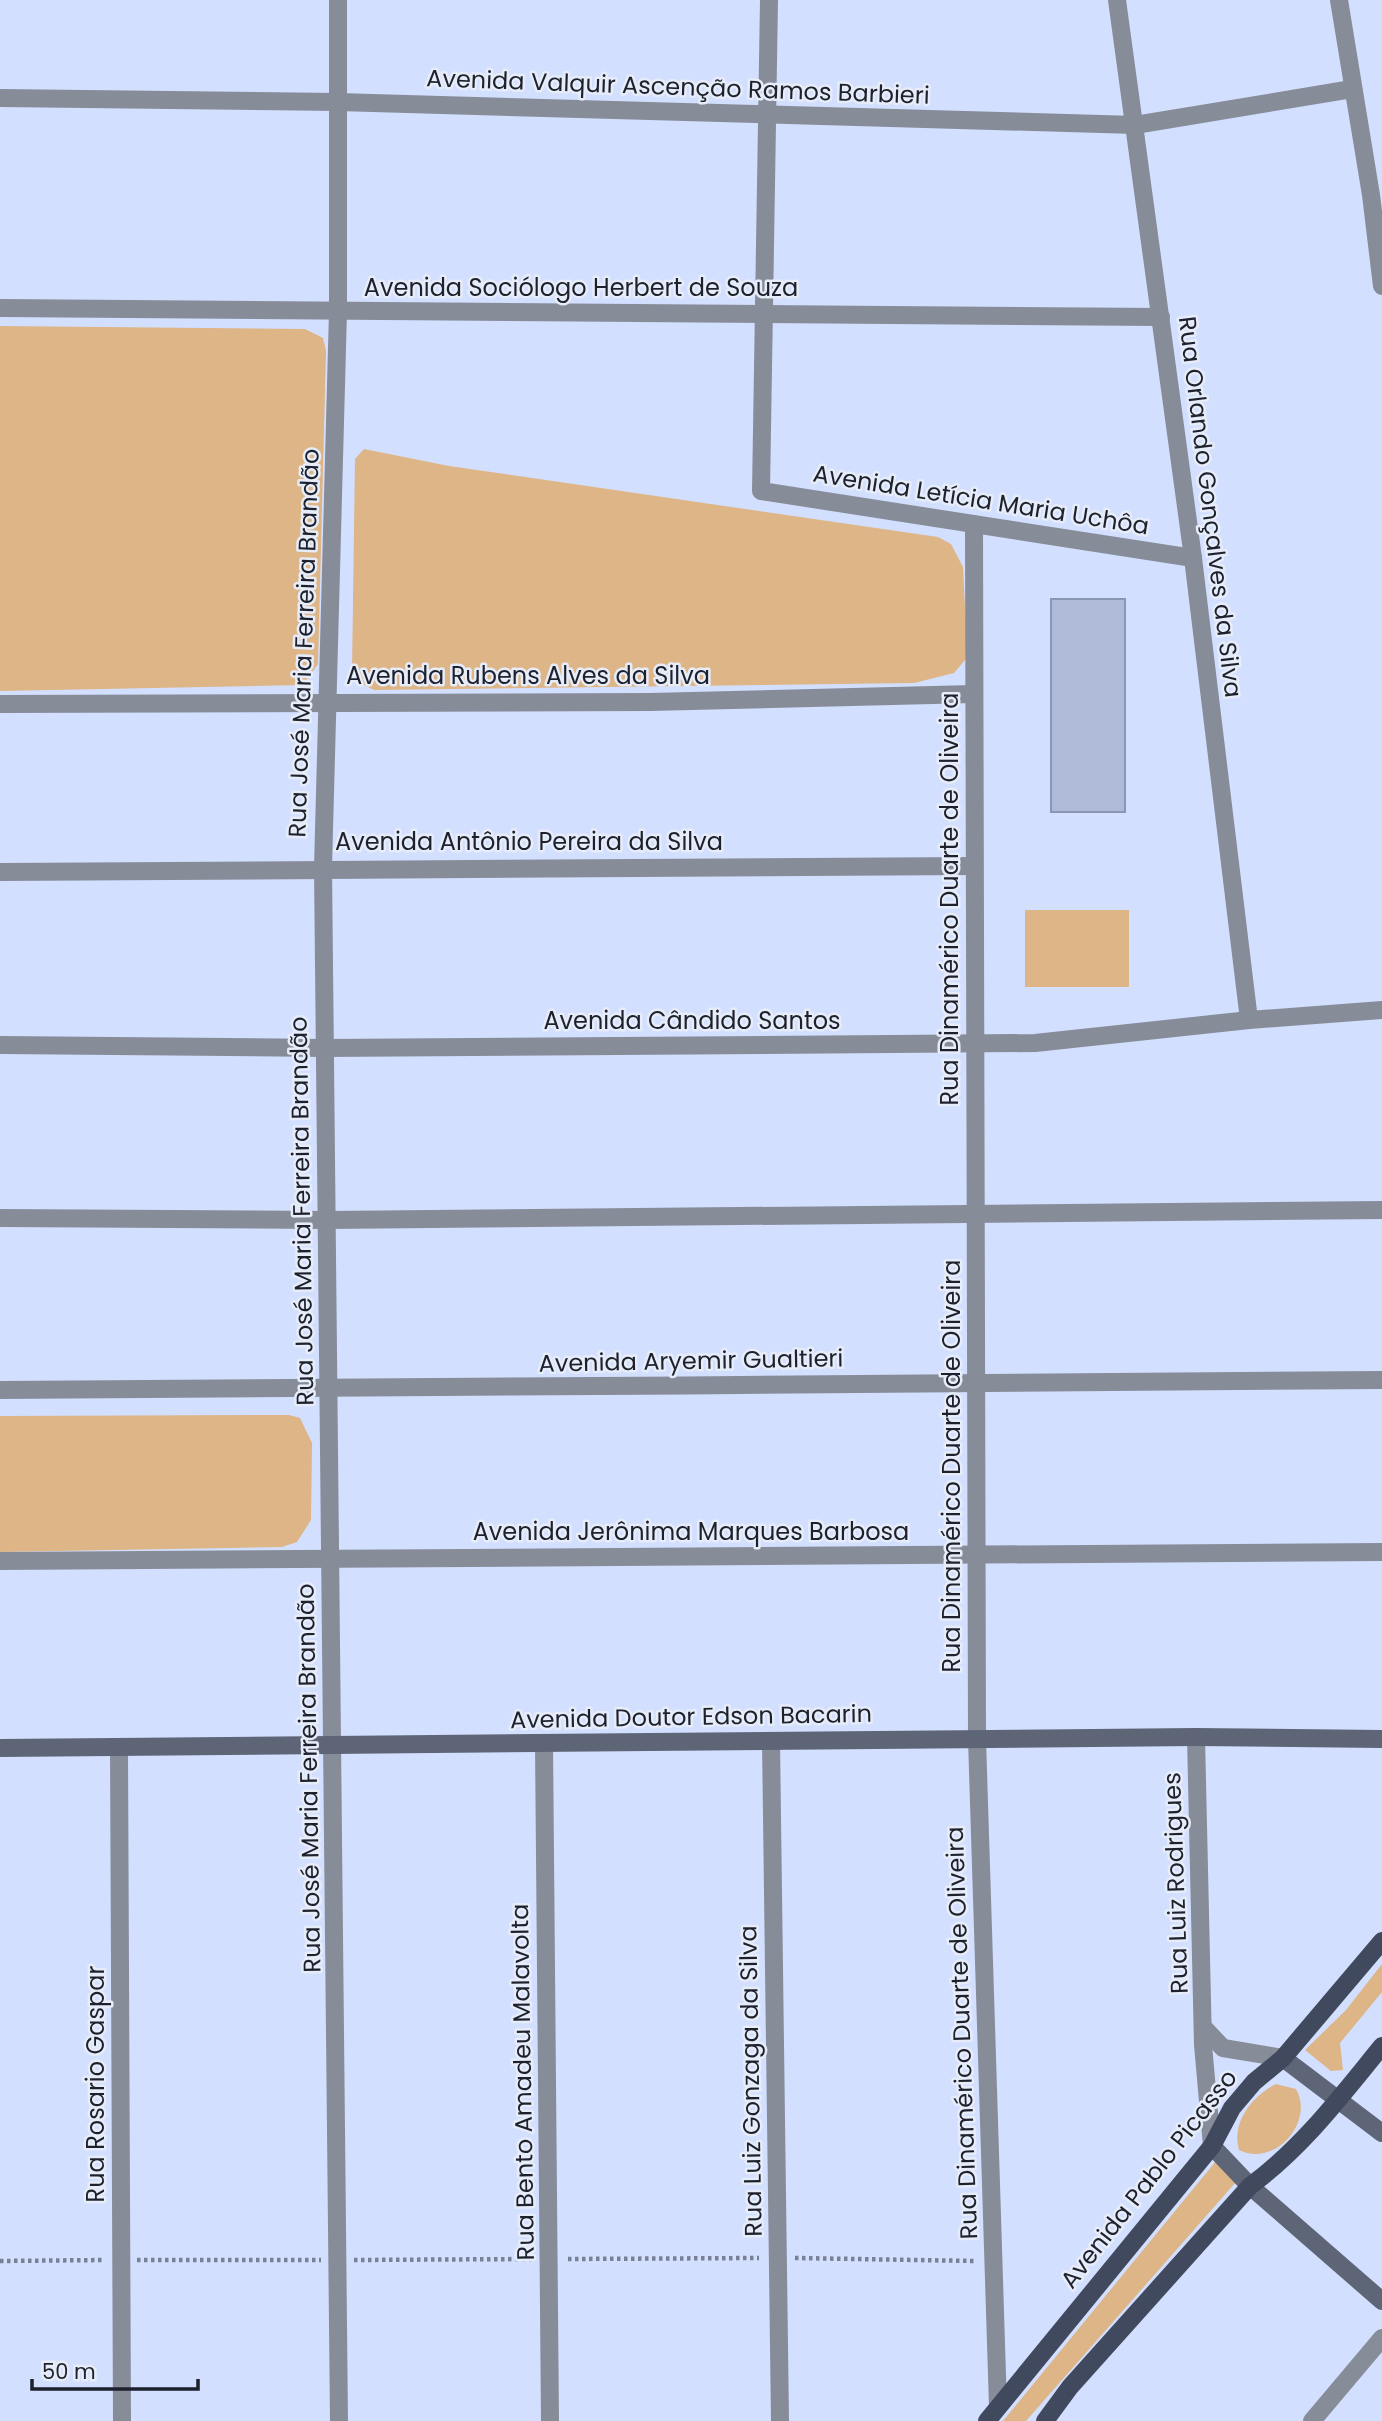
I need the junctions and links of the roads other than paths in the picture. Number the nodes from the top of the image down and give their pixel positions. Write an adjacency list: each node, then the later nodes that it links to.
1 (338, 0): 7 (street, Rua José Maria Ferreira Brandão)
2 (769, 0): 8 (street)
3 (1118, 0): 9 (street, Rua Orlando Gonçalves da Silva)
4 (1339, 0): 5 (street)
5 (1352, 89): 9 (street, Avenida Valquir Ascenção Ramos Barbieri); 10 (street)
6 (0, 98): 7 (street, Avenida Valquir Ascenção Ramos Barbieri)
7 (338, 102): 8 (street, Avenida Valquir Ascenção Ramos Barbieri); 13 (street, Rua José Maria Ferreira Brandão)
8 (767, 114): 9 (street, Avenida Valquir Ascenção Ramos Barbieri); 14 (street)
9 (1135, 125): 15 (street, Rua Orlando Gonçalves da Silva)
10 (1377, 195): 11 (street)
11 (1382, 286)
12 (0, 308): 13 (street, Avenida Sociólogo Herbert de Souza)
13 (338, 311): 14 (street, Avenida Sociólogo Herbert de Souza); 19 (street, Rua José Maria Ferreira Brandão)
14 (764, 314): 15 (street, Avenida Sociólogo Herbert de Souza); 16 (street, Avenida Letícia Maria Uchôa)
15 (1161, 317): 17 (street, Rua Orlando Gonçalves da Silva)
16 (974, 524): 17 (street, Avenida Letícia Maria Uchôa); 18 (street, Rua Dinamérico Duarte de Oliveira)
17 (1193, 558): 25 (street, Rua Orlando Gonçalves da Silva)
18 (973, 694): 19 (street, Avenida Rubens Alves da Silva); 21 (street, Rua Dinamérico Duarte de Oliveira)
19 (328, 702): 20 (street, Avenida Rubens Alves da Silva); 22 (street, Rua José Maria Ferreira Brandão)
20 (0, 704)
21 (974, 866): 22 (street, Avenida Antônio Pereira da Silva); 26 (street, Rua Dinamérico Duarte de Oliveira)
22 (323, 867): 23 (street, Avenida Antônio Pereira da Silva); 28 (street, Rua José Maria Ferreira Brandão)
23 (0, 872)
24 (1382, 1010): 25 (street, Avenida Cândido Santos)
25 (1248, 1020): 26 (street, Avenida Cândido Santos)
26 (975, 1044): 28 (street, Avenida Cândido Santos); 30 (street, Rua Dinamérico Duarte de Oliveira)
27 (0, 1045): 28 (street, Avenida Cândido Santos)
28 (325, 1048): 32 (street, Rua José Maria Ferreira Brandão)
29 (1382, 1210): 30 (street)
30 (975, 1211): 32 (street); 34 (street, Rua Dinamérico Duarte de Oliveira)
31 (0, 1218): 32 (street)
32 (327, 1220): 36 (street, Rua José Maria Ferreira Brandão)
33 (1382, 1380): 34 (street, Avenida Aryemir Gualtieri)
34 (976, 1381): 36 (street, Avenida Aryemir Gualtieri); 38 (street, Rua Dinamérico Duarte de Oliveira)
35 (0, 1390): 36 (street, Avenida Aryemir Gualtieri)
36 (329, 1390): 39 (street, Rua José Maria Ferreira Brandão)
37 (1382, 1552): 38 (street, Avenida Jerônima Marques Barbosa)
38 (976, 1555): 39 (street, Avenida Jerônima Marques Barbosa); 42 (street, Rua Dinamérico Duarte de Oliveira)
39 (331, 1559): 40 (street, Avenida Jerônima Marques Barbosa); 46 (street, Rua José Maria Ferreira Brandão)
40 (0, 1561)
41 (1196, 1737): 42 (street, Avenida Doutor Edson Bacarin); 43 (street, Avenida Doutor Edson Bacarin); 50 (street, Rua Luiz Rodrigues)
42 (977, 1739): 44 (street, Avenida Doutor Edson Bacarin); 59 (street, Rua Dinamérico Duarte de Oliveira)
43 (1382, 1739)
44 (771, 1741): 45 (street, Avenida Doutor Edson Bacarin); 63 (street, Rua Luiz Gonzaga da Silva)
45 (544, 1743): 46 (street, Avenida Doutor Edson Bacarin); 62 (street, Rua Bento Amadeu Malavolta)
46 (333, 1745): 47 (street, Avenida Doutor Edson Bacarin); 61 (street, Rua José Maria Ferreira Brandão)
47 (119, 1747): 48 (street, Avenida Doutor Edson Bacarin); 60 (street, Rua Rosario Gaspar)
48 (0, 1748)
49 (1382, 1941): 52 (main road, Avenida Pablo Picasso)
50 (1205, 2028): 52 (street, Rua Luiz Rodrigues); 55 (street, Rua Luiz Rodrigues)
51 (1382, 2046): 53 (main road)
52 (1283, 2058): 53 (street); 55 (main road, Avenida Pablo Picasso)
53 (1339, 2100): 54 (street); 56 (main road)
54 (1382, 2133)
55 (1212, 2146): 56 (street); 59 (main road, Avenida Pablo Picasso)
56 (1250, 2186): 57 (street); 64 (main road)
57 (1382, 2301)
58 (1382, 2338): 65 (street)
59 (993, 2414)
60 (122, 2421)
61 (339, 2421)
62 (550, 2421)
63 (780, 2421)
64 (1045, 2421)
65 (1312, 2421)

